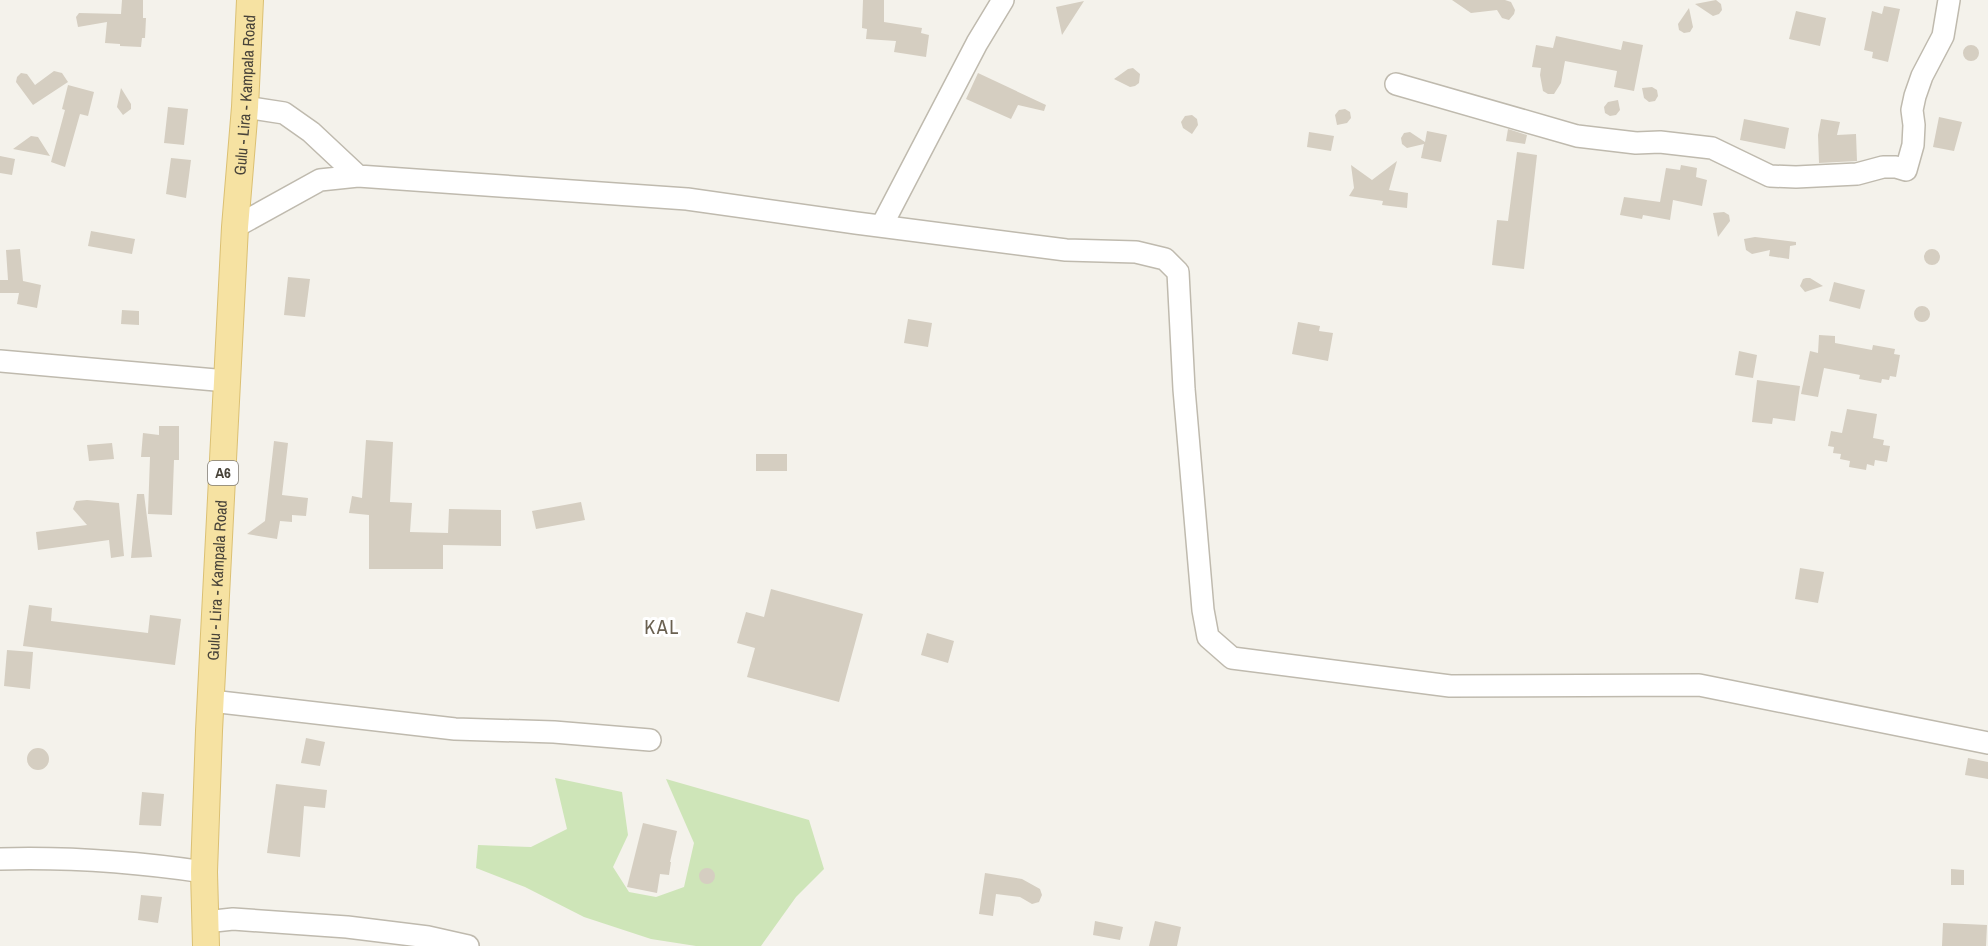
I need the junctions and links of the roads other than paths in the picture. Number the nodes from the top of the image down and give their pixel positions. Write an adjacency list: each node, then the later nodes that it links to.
1 (250, 0): 5 (main road, Gulu - Lira - Kampala Road / A6)
2 (1003, 0): 7 (street)
3 (1949, 0): 4 (street)
4 (1396, 84)
5 (245, 107): 6 (street); 8 (main road, Gulu - Lira - Kampala Road / A6)
6 (357, 176): 7 (street); 8 (street)
7 (882, 225): 13 (street)
8 (235, 227): 10 (main road, Gulu - Lira - Kampala Road / A6)
9 (0, 361): 10 (street)
10 (227, 381): 11 (main road, Gulu - Lira - Kampala Road / A6)
11 (211, 701): 12 (street); 15 (main road, Gulu - Lira - Kampala Road / A6)
12 (650, 740)
13 (1988, 743)
14 (0, 859): 15 (street)
15 (204, 872): 16 (main road, Gulu - Lira - Kampala Road / A6)
16 (205, 934): 17 (street)
17 (468, 946)

